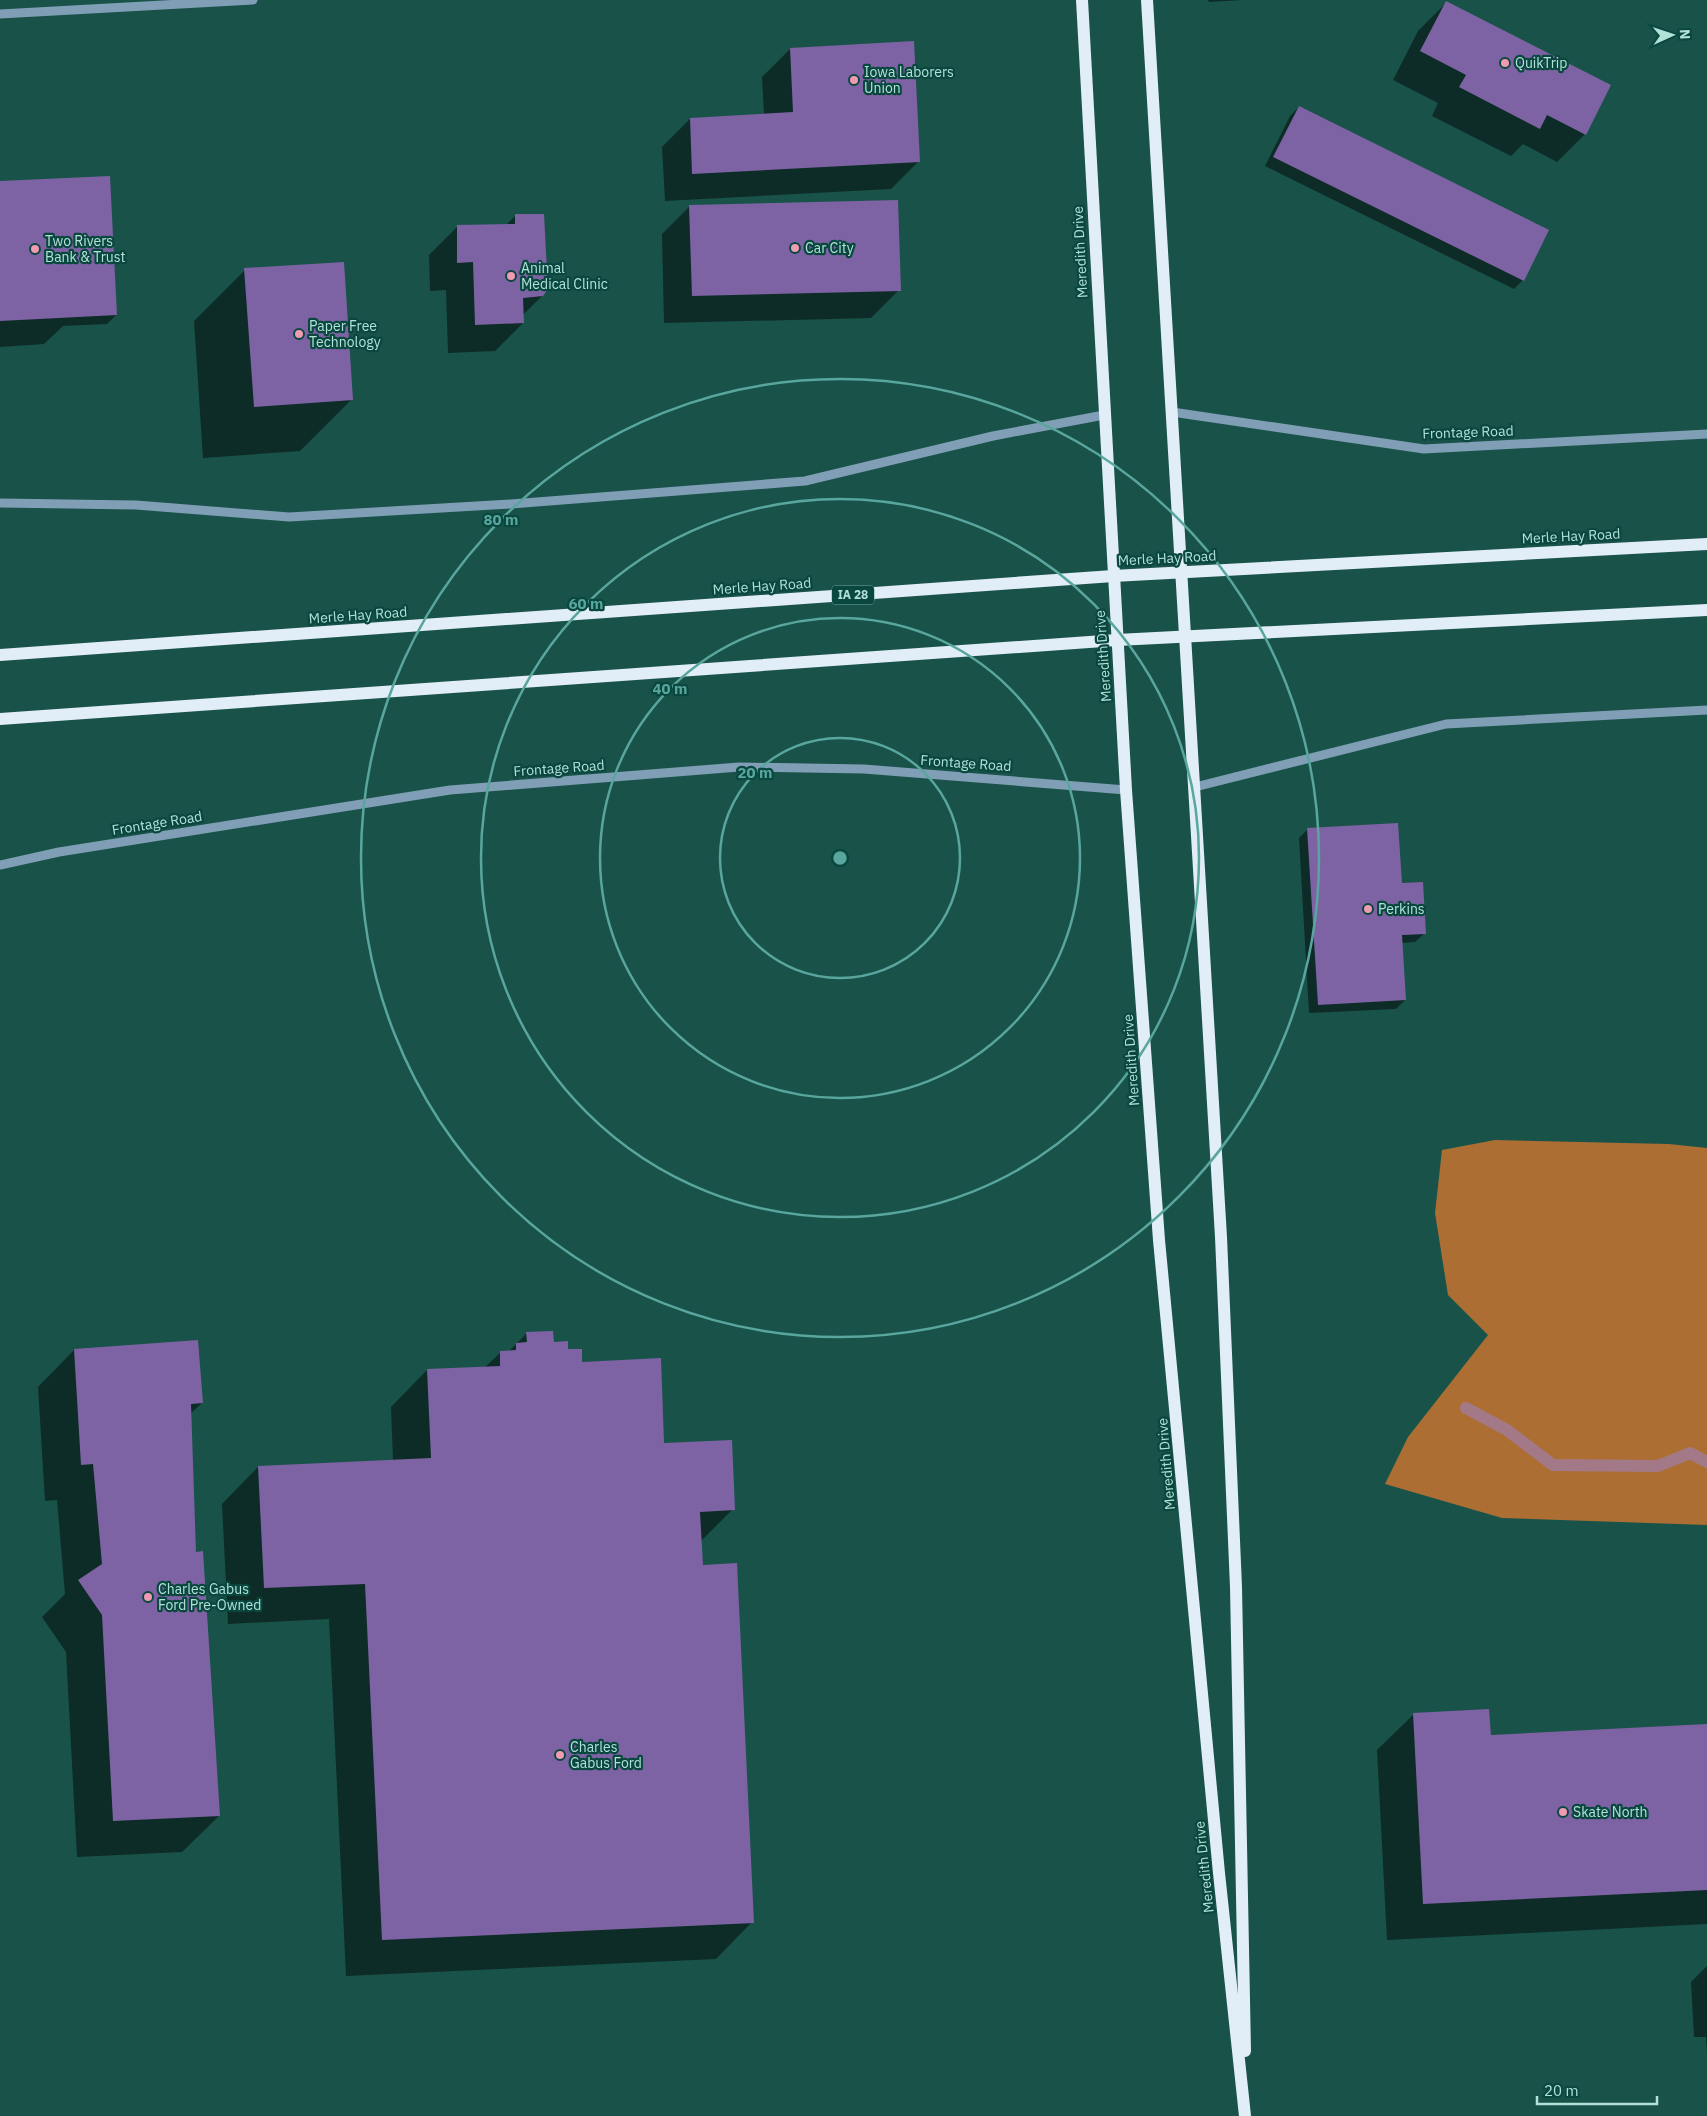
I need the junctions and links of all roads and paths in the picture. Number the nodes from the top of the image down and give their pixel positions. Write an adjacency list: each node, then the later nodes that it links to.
1 (253, 0): 4 (street)
2 (1082, 0): 6 (main road, Meredith Drive)
3 (1147, 0): 5 (main road, Meredith Drive)
4 (0, 14)
5 (1172, 412): 7 (street, Frontage Road); 10 (main road, Meredith Drive)
6 (1104, 415): 8 (street); 11 (main road, Meredith Drive)
7 (1707, 434)
8 (0, 503)
9 (1707, 544): 10 (main road, Merle Hay Road / IA 28)
10 (1181, 573): 11 (main road, Merle Hay Road / IA 28); 13 (main road, Meredith Drive)
11 (1113, 576): 14 (main road, Meredith Drive); 15 (main road, Merle Hay Road / IA 28)
12 (1707, 610): 13 (main road)
13 (1184, 636): 14 (main road); 18 (main road, Meredith Drive)
14 (1117, 640): 17 (main road); 19 (main road, Meredith Drive)
15 (0, 655)
16 (1707, 710): 18 (street)
17 (0, 719)
18 (1195, 787): 21 (main road, Meredith Drive)
19 (1126, 790): 20 (street, Frontage Road); 21 (main road, Meredith Drive)
20 (0, 865)
21 (1245, 2116)

